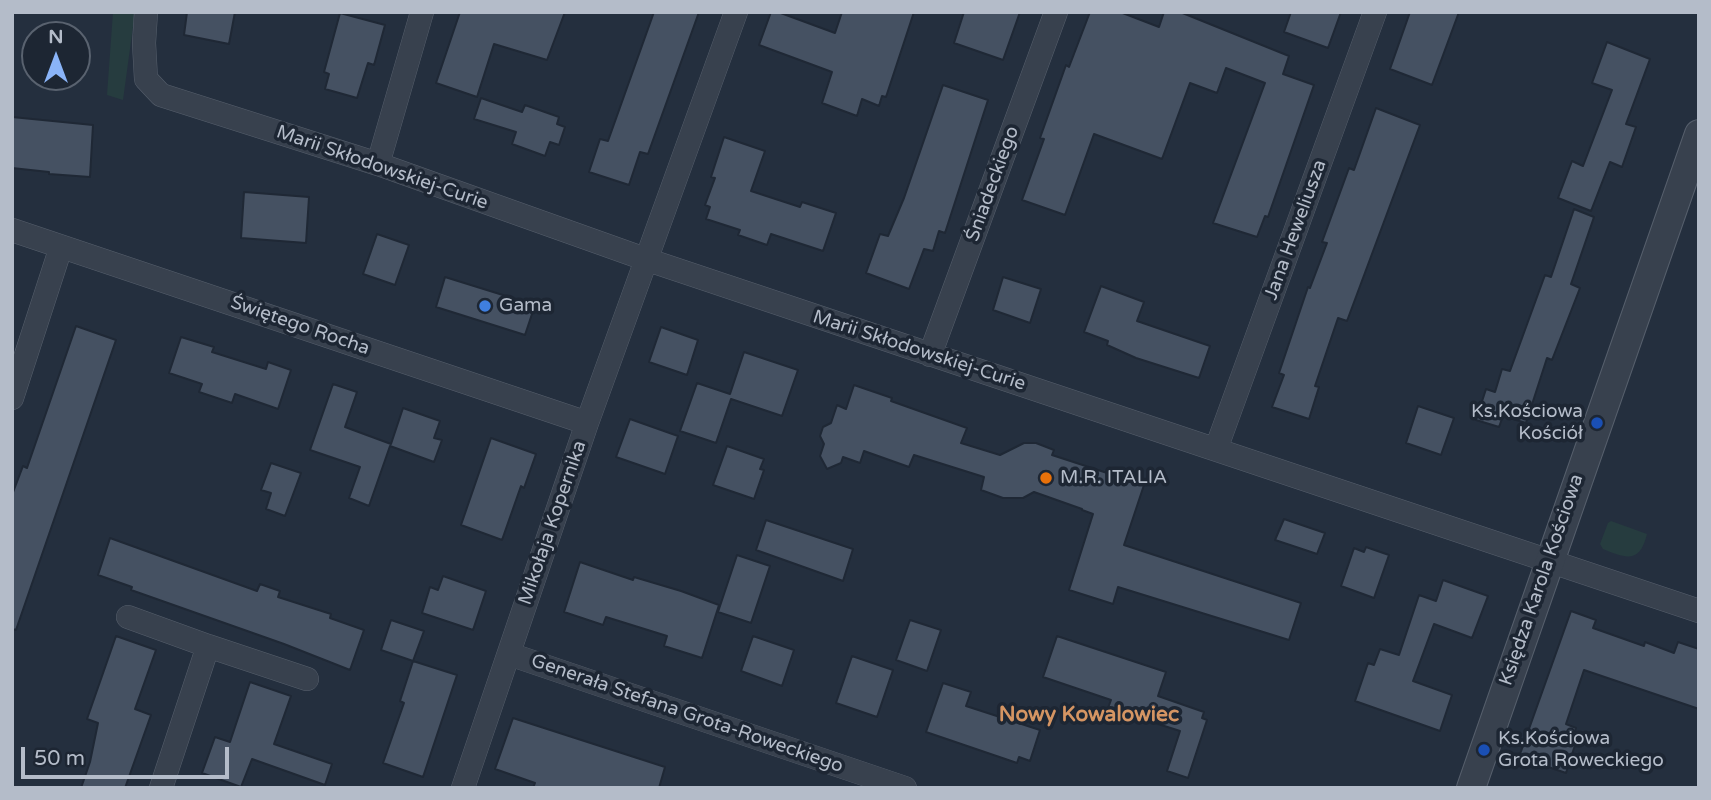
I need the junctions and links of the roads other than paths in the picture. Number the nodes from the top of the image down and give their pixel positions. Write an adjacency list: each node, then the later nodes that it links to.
1 (146, 12): 7 (street, Marii Skłodowskiej-Curie)
2 (422, 12): 7 (street)
3 (736, 12): 10 (street, Mikołaja Kopernika)
4 (1056, 12): 11 (street, Śniadeckiego)
5 (1375, 12): 14 (street, Jana Heweliusza)
6 (1699, 134): 15 (street, Księdza Karola Kościowa)
7 (378, 164): 10 (street, Marii Skłodowskiej-Curie)
8 (12, 230): 9 (street, Świętego Rocha)
9 (61, 247): 12 (street); 13 (street, Świętego Rocha)
10 (645, 259): 11 (street, Marii Skłodowskiej-Curie); 13 (street, Mikołaja Kopernika)
11 (930, 355): 14 (street, Marii Skłodowskiej-Curie)
12 (12, 398)
13 (587, 423): 19 (street, Mikołaja Kopernika)
14 (1216, 449): 15 (street, Marii Skłodowskiej-Curie)
15 (1548, 561): 16 (street, Marii Skłodowskiej-Curie); 24 (street, Księdza Karola Kościowa)
16 (1699, 611)
17 (128, 617): 18 (street)
18 (208, 646): 20 (street); 21 (street)
19 (509, 654): 22 (street, Mikołaja Kopernika); 23 (street, Generała Stefana Grota-Roweckiego)
20 (307, 679)
21 (161, 788)
22 (463, 788)
23 (905, 788)
24 (1471, 788)

